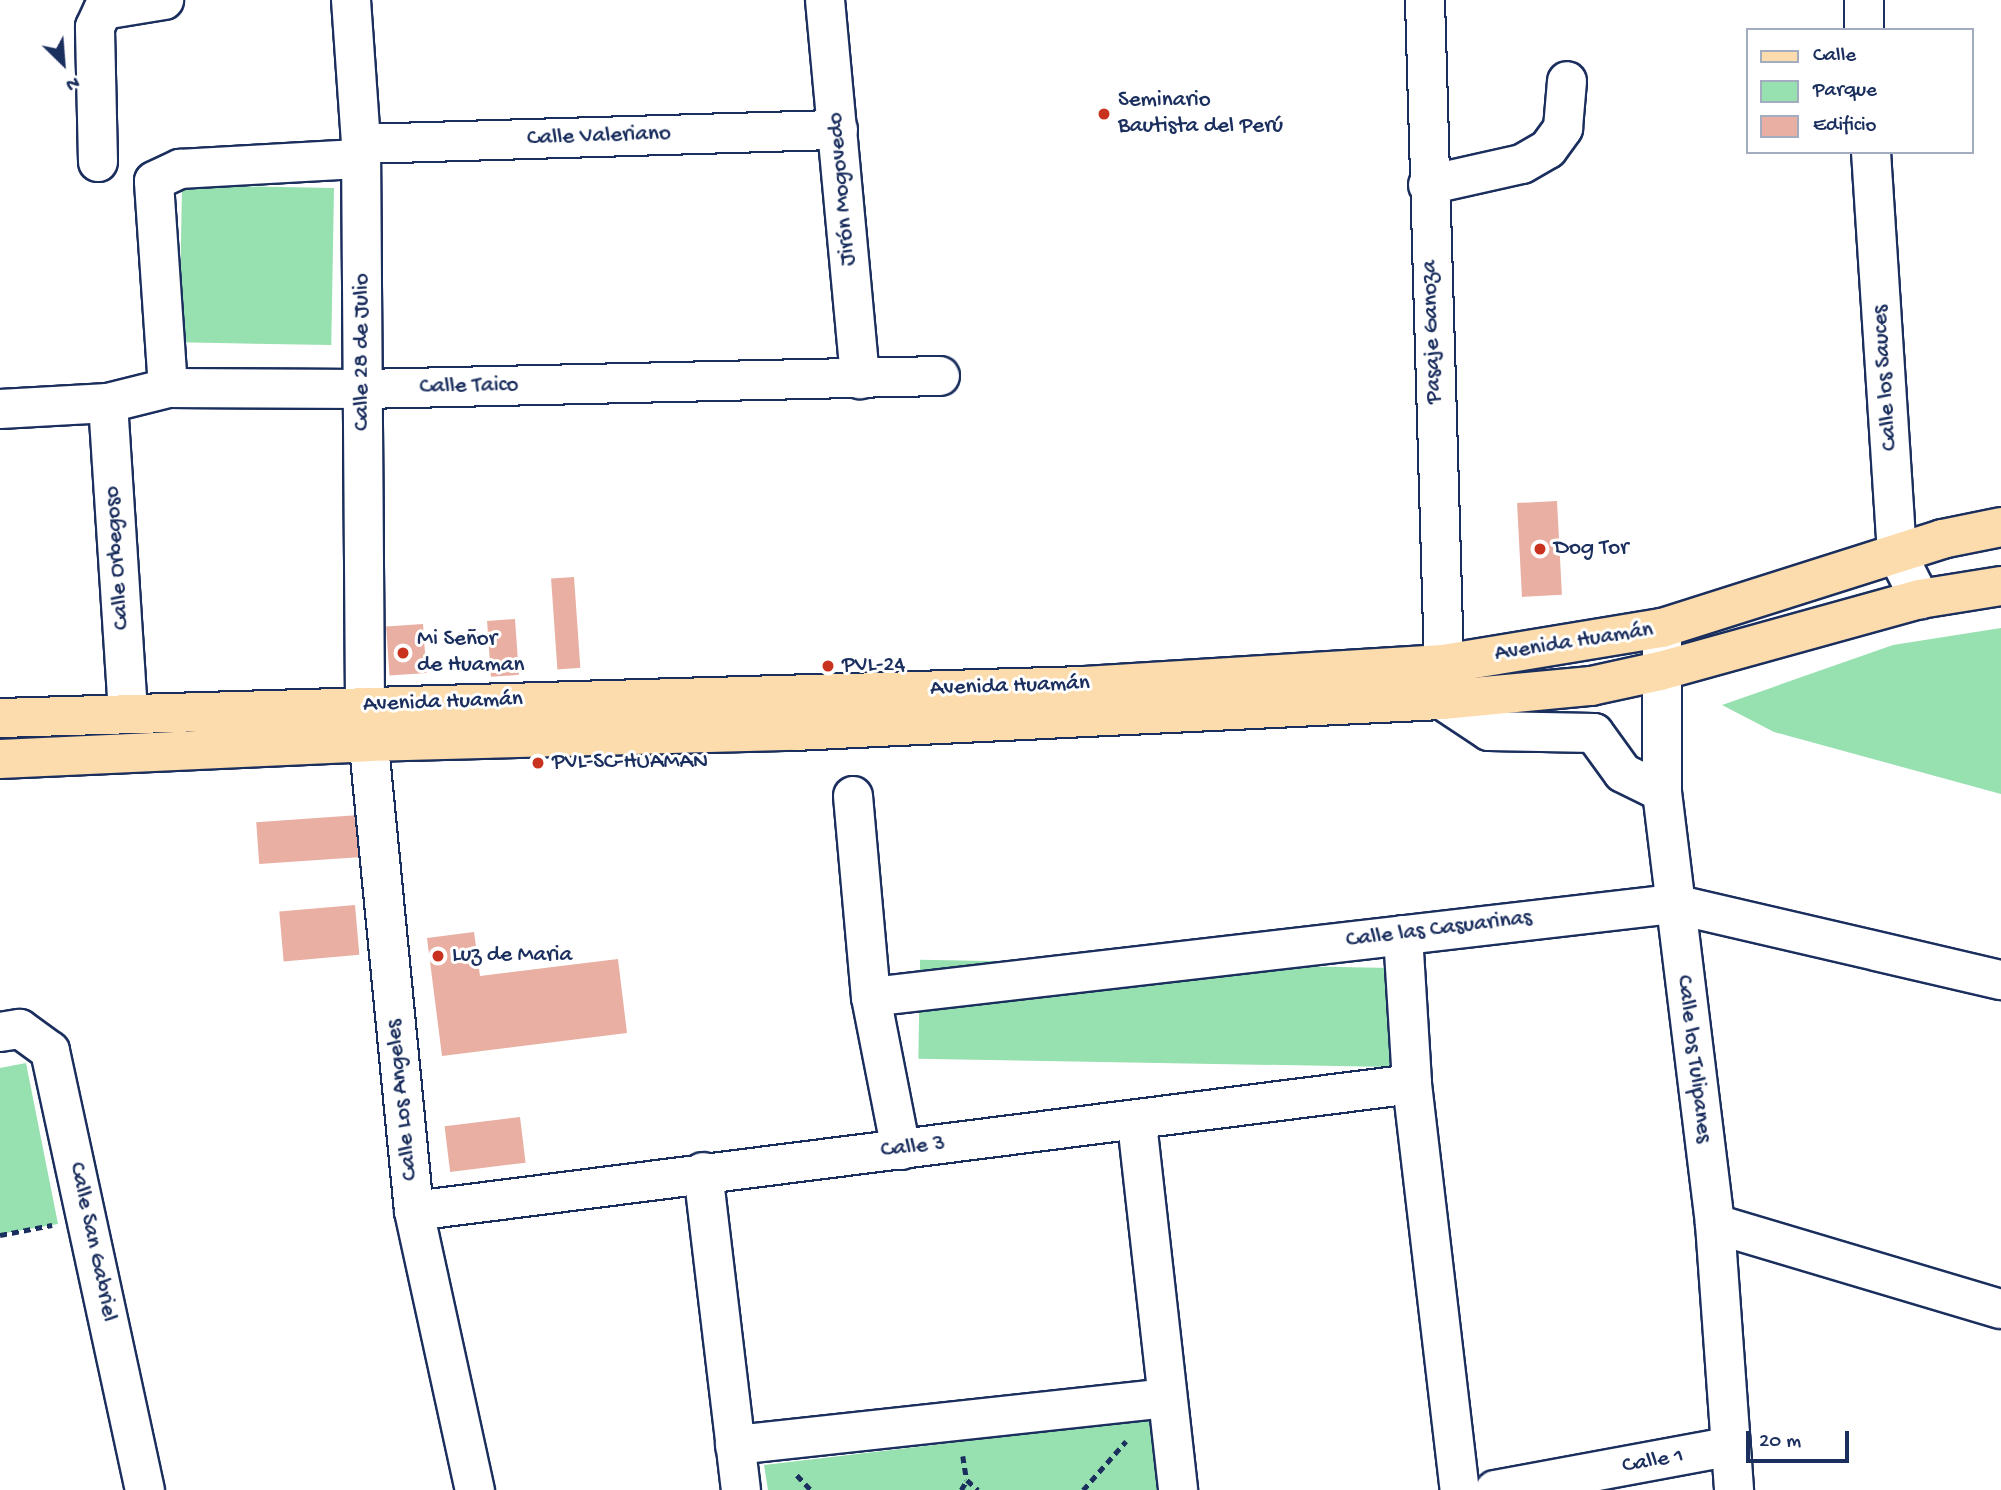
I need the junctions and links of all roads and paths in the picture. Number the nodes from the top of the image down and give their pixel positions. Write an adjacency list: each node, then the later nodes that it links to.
1 (164, 0): 11 (street)
2 (351, 0): 9 (street, Calle 28 de Julio)
3 (825, 0): 8 (street, Jirón Mogovedo)
4 (1425, 0): 12 (street, Pasaje Ganoza)
5 (1864, 0): 6 (street)
6 (1864, 28)
7 (1567, 80): 12 (street)
8 (838, 130): 9 (street, Calle Valeriano); 14 (street, Jirón Mogovedo)
9 (361, 151): 15 (street, Calle Valeriano); 16 (street, Calle 28 de Julio)
10 (1871, 154): 20 (street, Calle los Sauces)
11 (98, 162)
12 (1428, 185): 25 (street, Pasaje Ganoza)
13 (940, 376): 14 (street, Calle Taico)
14 (860, 379): 16 (street, Calle Taico)
15 (168, 388): 16 (street, Calle Taico); 17 (street, Calle Taico)
16 (363, 389): 29 (street, Calle 28 de Julio)
17 (108, 403): 18 (street, Calle Taico); 27 (street, Calle Orbegoso)
18 (0, 409)
19 (2001, 527): 20 (main road, Avenida Huamán)
20 (1897, 554): 22 (street, Calle los Sauces); 23 (main road, Avenida Huamán)
21 (2001, 586): 22 (main road, Avenida Huamán)
22 (1920, 599): 24 (main road, Avenida Huamán)
23 (1662, 628): 24 (street, Calle los Tulipanes); 25 (main road, Avenida Huamán)
24 (1660, 671): 26 (main road, Avenida Huamán); 32 (street, Calle los Tulipanes)
25 (1443, 682): 26 (main road, Avenida Huamán); 29 (main road, Avenida Huamán); 30 (street)
26 (1591, 686): 30 (street)
27 (128, 712): 28 (main road, Avenida Huamán); 29 (main road, Avenida Huamán)
28 (0, 718)
29 (367, 723): 31 (main road, Avenida Huamán); 43 (street, Calle Los Angeles)
30 (1594, 733): 32 (street)
31 (0, 759)
32 (1662, 792): 34 (street, Calle los Tulipanes)
33 (853, 796): 37 (street)
34 (1674, 904): 35 (street, Calle las Casuarinas); 36 (street, Calle las Casuarinas); 45 (street, Calle los Tulipanes)
35 (1403, 935): 37 (street, Calle las Casuarinas); 39 (street)
36 (2001, 980)
37 (871, 997): 41 (street)
38 (0, 1032): 44 (street, Calle San Gabriel)
39 (1412, 1084): 40 (street, Calle 3); 61 (street)
40 (1137, 1123): 41 (street, Calle 3); 48 (street)
41 (901, 1150): 42 (street, Calle 3)
42 (703, 1172): 43 (street, Calle 3); 50 (street)
43 (414, 1211): 55 (street, Calle Los Angeles)
44 (88, 1218): 46 (path); 54 (street, Calle San Gabriel)
45 (1715, 1224): 47 (street); 52 (street, Calle los Tulipanes)
46 (0, 1235)
47 (2001, 1309)
48 (1165, 1398): 50 (street); 60 (street)
49 (1131, 1434): 59 (path)
50 (734, 1445): 56 (street)
51 (961, 1445): 53 (path)
52 (1728, 1447): 62 (street, Calle 1); 63 (street, Calle los Tulipanes)
53 (967, 1479): 57 (path); 58 (path)
54 (145, 1490)
55 (475, 1490)
56 (741, 1490)
57 (961, 1490)
58 (978, 1490)
59 (1087, 1490)
60 (1178, 1490)
61 (1460, 1490)
62 (1495, 1490)
63 (1734, 1490)

